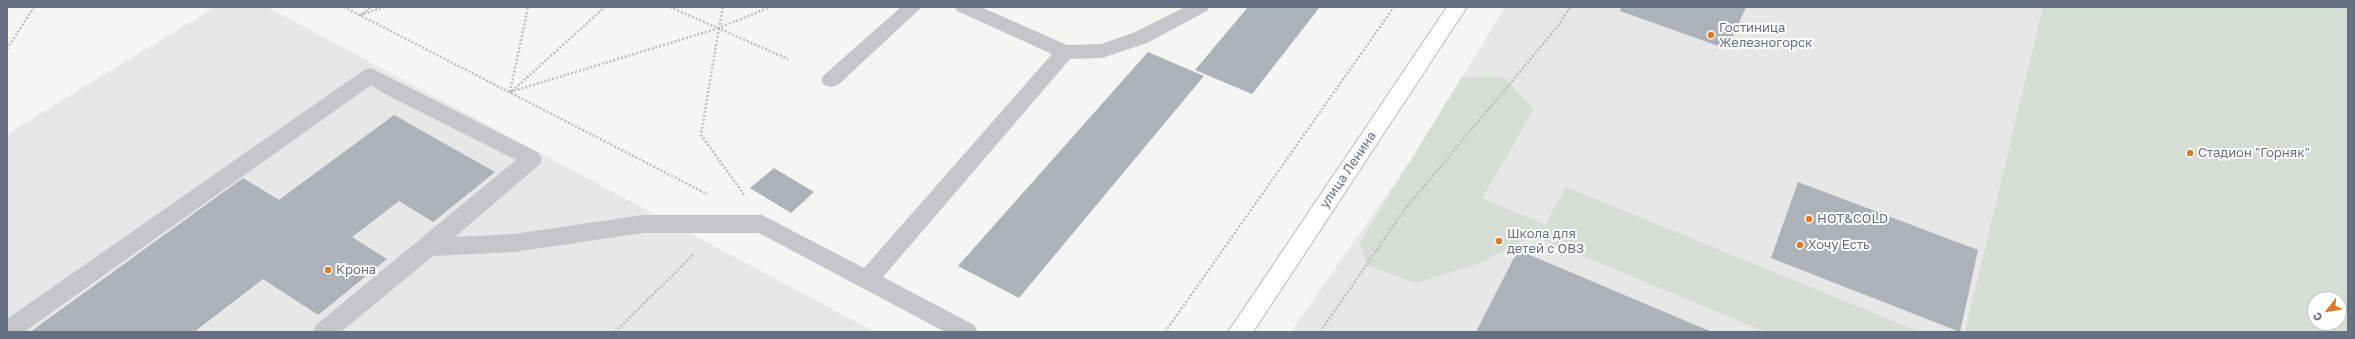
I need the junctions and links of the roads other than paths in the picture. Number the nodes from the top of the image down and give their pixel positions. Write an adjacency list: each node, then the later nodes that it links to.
1 (913, 7): 6 (lane)
2 (964, 7): 5 (lane)
3 (1200, 7): 5 (lane)
4 (1457, 7): 12 (main road, улица Ленина)
5 (1065, 52): 8 (lane)
6 (831, 80)
7 (428, 247): 8 (lane); 9 (lane); 10 (lane)
8 (867, 280): 11 (lane)
9 (17, 332)
10 (324, 332)
11 (966, 332)
12 (1240, 332)

